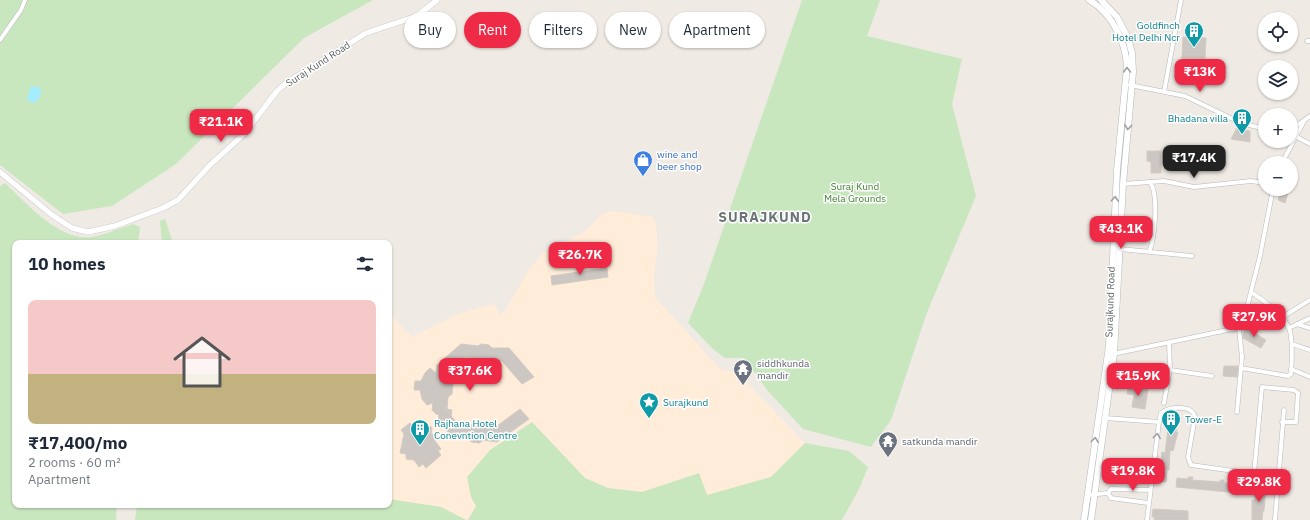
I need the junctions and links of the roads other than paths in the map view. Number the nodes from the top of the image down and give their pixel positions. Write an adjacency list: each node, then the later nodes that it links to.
1 (25, 0): 6 (street)
2 (437, 0): 16 (street, Suraj Kund Road)
3 (1089, 0): 7 (main road, Surajkund Road, one-way to 3)
4 (1101, 0): 7 (main road, Surajkund Road)
5 (1181, 0): 8 (street)
6 (0, 40)
7 (1130, 85): 8 (street); 19 (main road, Surajkund Road, one-way to 19); 35 (main road, Surajkund Road, one-way to 7)
8 (1164, 92): 12 (street)
9 (1310, 116): 10 (street)
10 (1304, 121): 11 (street); 13 (street)
11 (1298, 123)
12 (1258, 127)
13 (1298, 131)
14 (1298, 138): 15 (street)
15 (1310, 144)
16 (0, 172)
17 (1150, 182): 18 (street); 19 (street); 22 (street)
18 (1258, 182)
19 (1123, 184): 21 (main road, Surajkund Road)
20 (1272, 196): 24 (street)
21 (1120, 249): 22 (street); 35 (main road, Surajkund Road)
22 (1149, 252): 23 (street)
23 (1192, 256)
24 (1251, 292): 26 (street); 29 (street)
25 (1310, 300): 26 (street)
26 (1281, 318): 30 (street)
27 (1310, 318): 28 (street)
28 (1297, 324): 30 (street); 31 (street)
29 (1239, 328): 32 (street); 36 (street)
30 (1289, 328): 33 (street)
31 (1310, 328)
32 (1168, 343): 35 (street); 38 (street)
33 (1292, 344): 34 (street); 37 (street)
34 (1310, 350)
35 (1111, 354): 42 (main road, Surajkund Road)
36 (1241, 368): 37 (street); 44 (street)
37 (1291, 369): 40 (street)
38 (1170, 370): 39 (street); 41 (street)
39 (1212, 376)
40 (1310, 377)
41 (1164, 403)
42 (1104, 406): 45 (main road, Surajkund Road); 52 (main road, Surajkund Road, one-way to 42)
43 (1284, 410): 47 (street)
44 (1237, 412)
45 (1105, 418): 46 (street); 53 (main road, Surajkund Road)
46 (1159, 422): 48 (street); 50 (street, one-way to 46)
47 (1282, 422): 48 (street); 49 (street)
48 (1254, 474): 49 (street)
49 (1278, 477): 58 (street)
50 (1150, 490): 51 (street); 54 (street)
51 (1108, 493): 53 (street); 54 (street)
52 (1087, 495): 53 (street); 55 (main road, Surajkund Road)
53 (1095, 495): 56 (main road, Surajkund Road)
54 (1148, 503): 57 (street)
55 (1084, 520)
56 (1091, 520)
57 (1147, 520)
58 (1275, 520)

